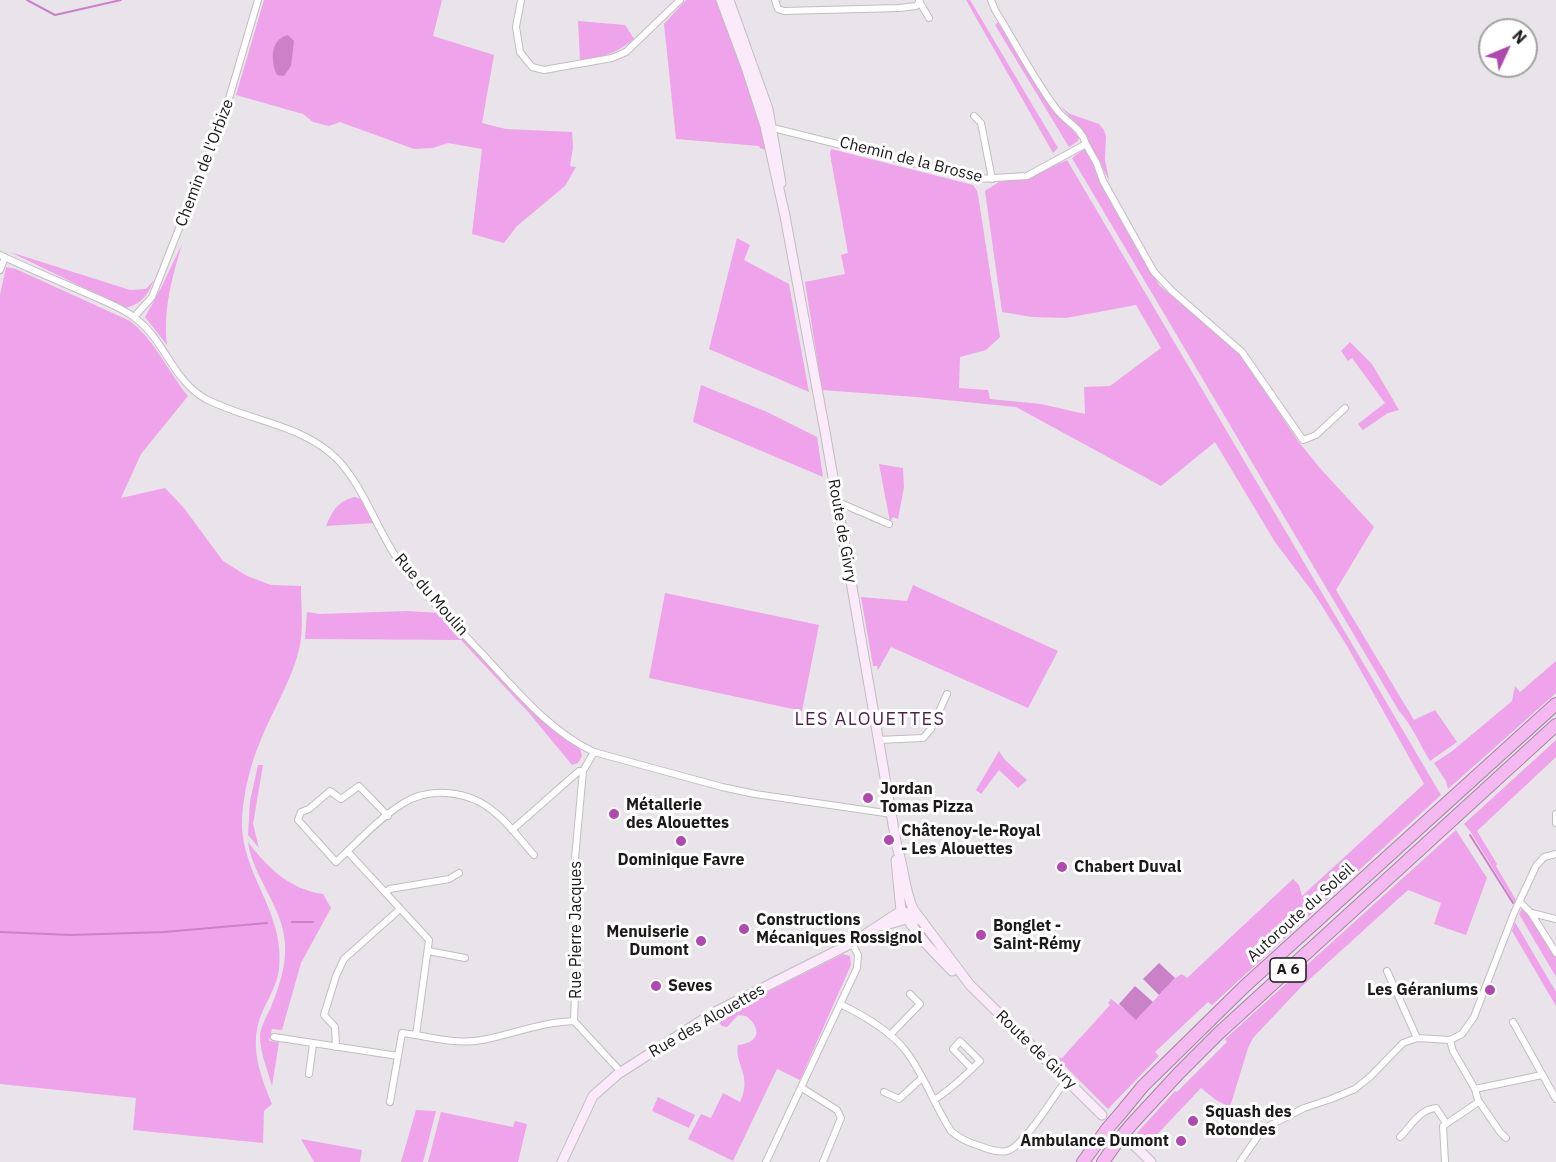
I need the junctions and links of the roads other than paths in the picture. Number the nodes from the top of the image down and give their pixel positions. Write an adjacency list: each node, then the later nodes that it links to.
1 (258, 0): 16 (street, Chemin de l'Orbize)
2 (520, 0): 3 (street)
3 (680, 0)
4 (721, 0): 11 (main road, Route de Givry)
5 (729, 0): 11 (main road, Route de Givry)
6 (774, 0): 8 (street)
7 (991, 0): 12 (street)
8 (919, 1): 9 (street)
9 (929, 18)
10 (974, 116): 13 (street)
11 (768, 127): 13 (street, Chemin de la Brosse); 18 (main road, Route de Givry)
12 (1086, 144): 13 (street, Chemin de la Brosse); 17 (street)
13 (992, 179)
14 (3, 256): 15 (street); 16 (street, Rue du Moulin)
15 (0, 270)
16 (134, 317): 24 (street, Rue du Moulin)
17 (1345, 408)
18 (838, 502): 19 (street); 23 (main road, Route de Givry)
19 (889, 524)
20 (947, 694): 23 (street)
21 (1556, 704): 80 (highway, Autoroute du Soleil / A 6, bridge)
22 (1556, 725): 81 (highway, Autoroute du Soleil / A 6, bridge)
23 (878, 740): 26 (main road, Route de Givry)
24 (594, 752): 25 (street, Rue Pierre Jacques); 26 (street, Rue du Moulin)
25 (583, 771): 30 (street); 49 (street, Rue Pierre Jacques)
26 (892, 814): 39 (main road, Route de Givry)
27 (1556, 814): 29 (street)
28 (388, 816): 30 (street); 31 (street); 31 (street)
29 (1556, 823)
30 (512, 830): 33 (street)
31 (348, 852): 35 (street)
32 (1556, 854): 36 (street)
33 (534, 855)
34 (459, 873): 35 (street)
35 (386, 892): 37 (street)
36 (1520, 902): 38 (street); 55 (street)
37 (400, 909): 42 (street); 57 (street)
38 (1531, 912): 40 (street); 43 (street)
39 (907, 913): 41 (main road, Rue des Alouettes); 46 (main road, Route de Givry); 46 (main road, Route de Givry)
40 (1556, 919)
41 (852, 943): 48 (street); 60 (main road, Rue des Alouettes)
42 (428, 951): 44 (street); 51 (street)
43 (1556, 953)
44 (465, 958)
45 (1387, 971): 54 (street)
46 (970, 985): 64 (main road, Route de Givry)
47 (910, 994): 52 (street)
48 (840, 1004): 52 (street); 65 (street)
49 (574, 1021): 51 (street, Rue Pierre Jacques); 60 (street)
50 (1513, 1022): 62 (street)
51 (416, 1035): 58 (street)
52 (890, 1035): 63 (street)
53 (274, 1037): 56 (street)
54 (1417, 1038): 55 (street); 83 (street)
55 (1450, 1040): 66 (street)
56 (313, 1044): 57 (street); 61 (street)
57 (336, 1047): 58 (street)
58 (398, 1056): 71 (street)
59 (972, 1069): 59 (street); 68 (street)
60 (621, 1072): 77 (main road, Rue des Alouettes)
61 (309, 1074)
62 (1542, 1075): 66 (street); 70 (street)
63 (922, 1078): 67 (street); 68 (street)
64 (1066, 1080): 68 (street); 72 (main road, Route de Givry)
65 (802, 1088): 78 (street); 79 (street)
66 (1475, 1089): 69 (street)
67 (884, 1092)
68 (934, 1100)
69 (1478, 1100): 73 (street); 75 (street)
70 (1556, 1100)
71 (390, 1102)
72 (1102, 1115)
73 (1446, 1123): 74 (street); 84 (street)
74 (1400, 1137)
75 (1506, 1138)
76 (1131, 1142): 82 (main road)
77 (562, 1162)
78 (766, 1162)
79 (823, 1162)
80 (1083, 1162)
81 (1103, 1162)
82 (1151, 1162)
83 (1240, 1162)
84 (1445, 1162)

